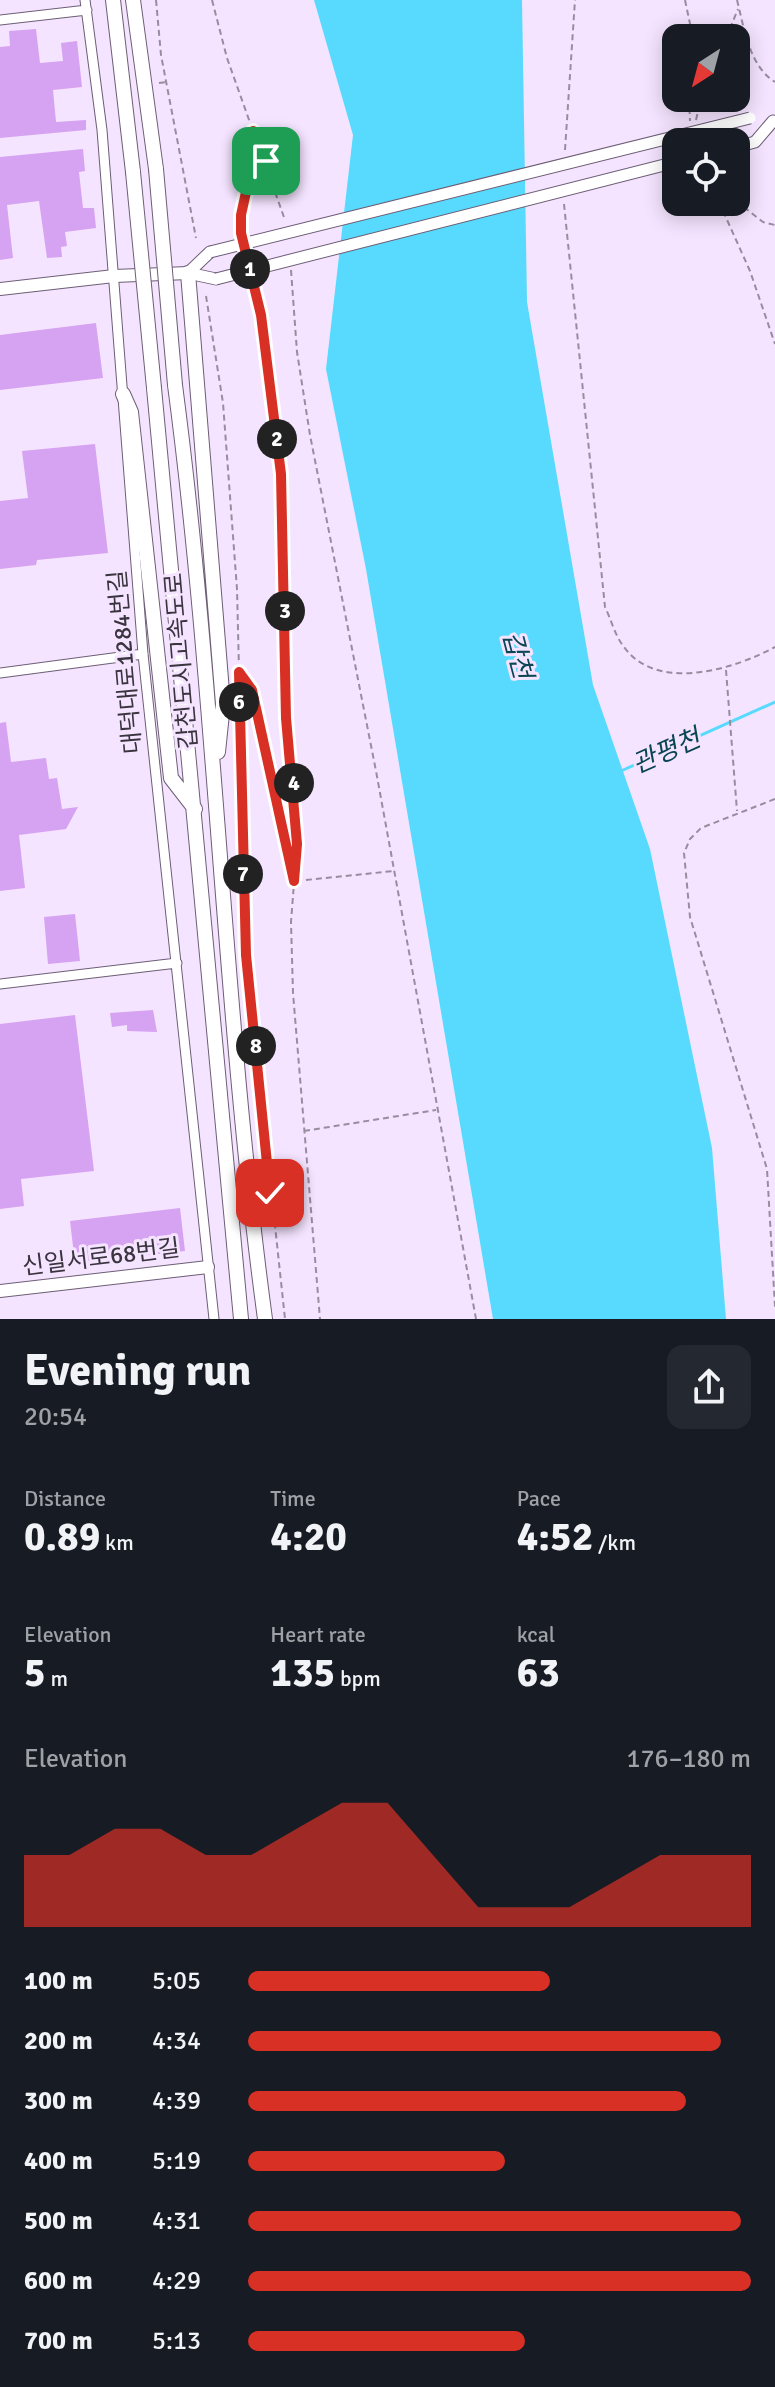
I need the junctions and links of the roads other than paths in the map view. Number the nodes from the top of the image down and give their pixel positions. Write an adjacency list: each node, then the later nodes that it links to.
1 (113, 0): 15 (highway, 갑천도시고속도로, bridge)
2 (133, 0): 14 (highway, 갑천도시고속도로, bridge)
3 (86, 5): 4 (street); 9 (street, 대덕대로1284번길)
4 (0, 20)
5 (774, 121): 6 (street); 8 (street, bridge)
6 (750, 143)
7 (662, 166): 8 (street, bridge)
8 (188, 273): 9 (main road); 14 (highway)
9 (114, 276): 10 (main road); 11 (street, 대덕대로1284번길)
10 (0, 289)
11 (123, 394): 12 (street, 대덕대로1284번길); 15 (highway)
12 (143, 654): 13 (street); 16 (street, 대덕대로1284번길)
13 (0, 673)
14 (215, 788): 22 (highway, 갑천도시고속도로)
15 (195, 809): 21 (highway, 갑천도시고속도로)
16 (177, 963): 17 (street); 18 (street, 대덕대로1284번길)
17 (0, 984)
18 (208, 1267): 19 (main road, 신일서로68번길); 20 (street, 대덕대로1284번길)
19 (0, 1291)
20 (214, 1319)
21 (241, 1319)
22 (265, 1319)

